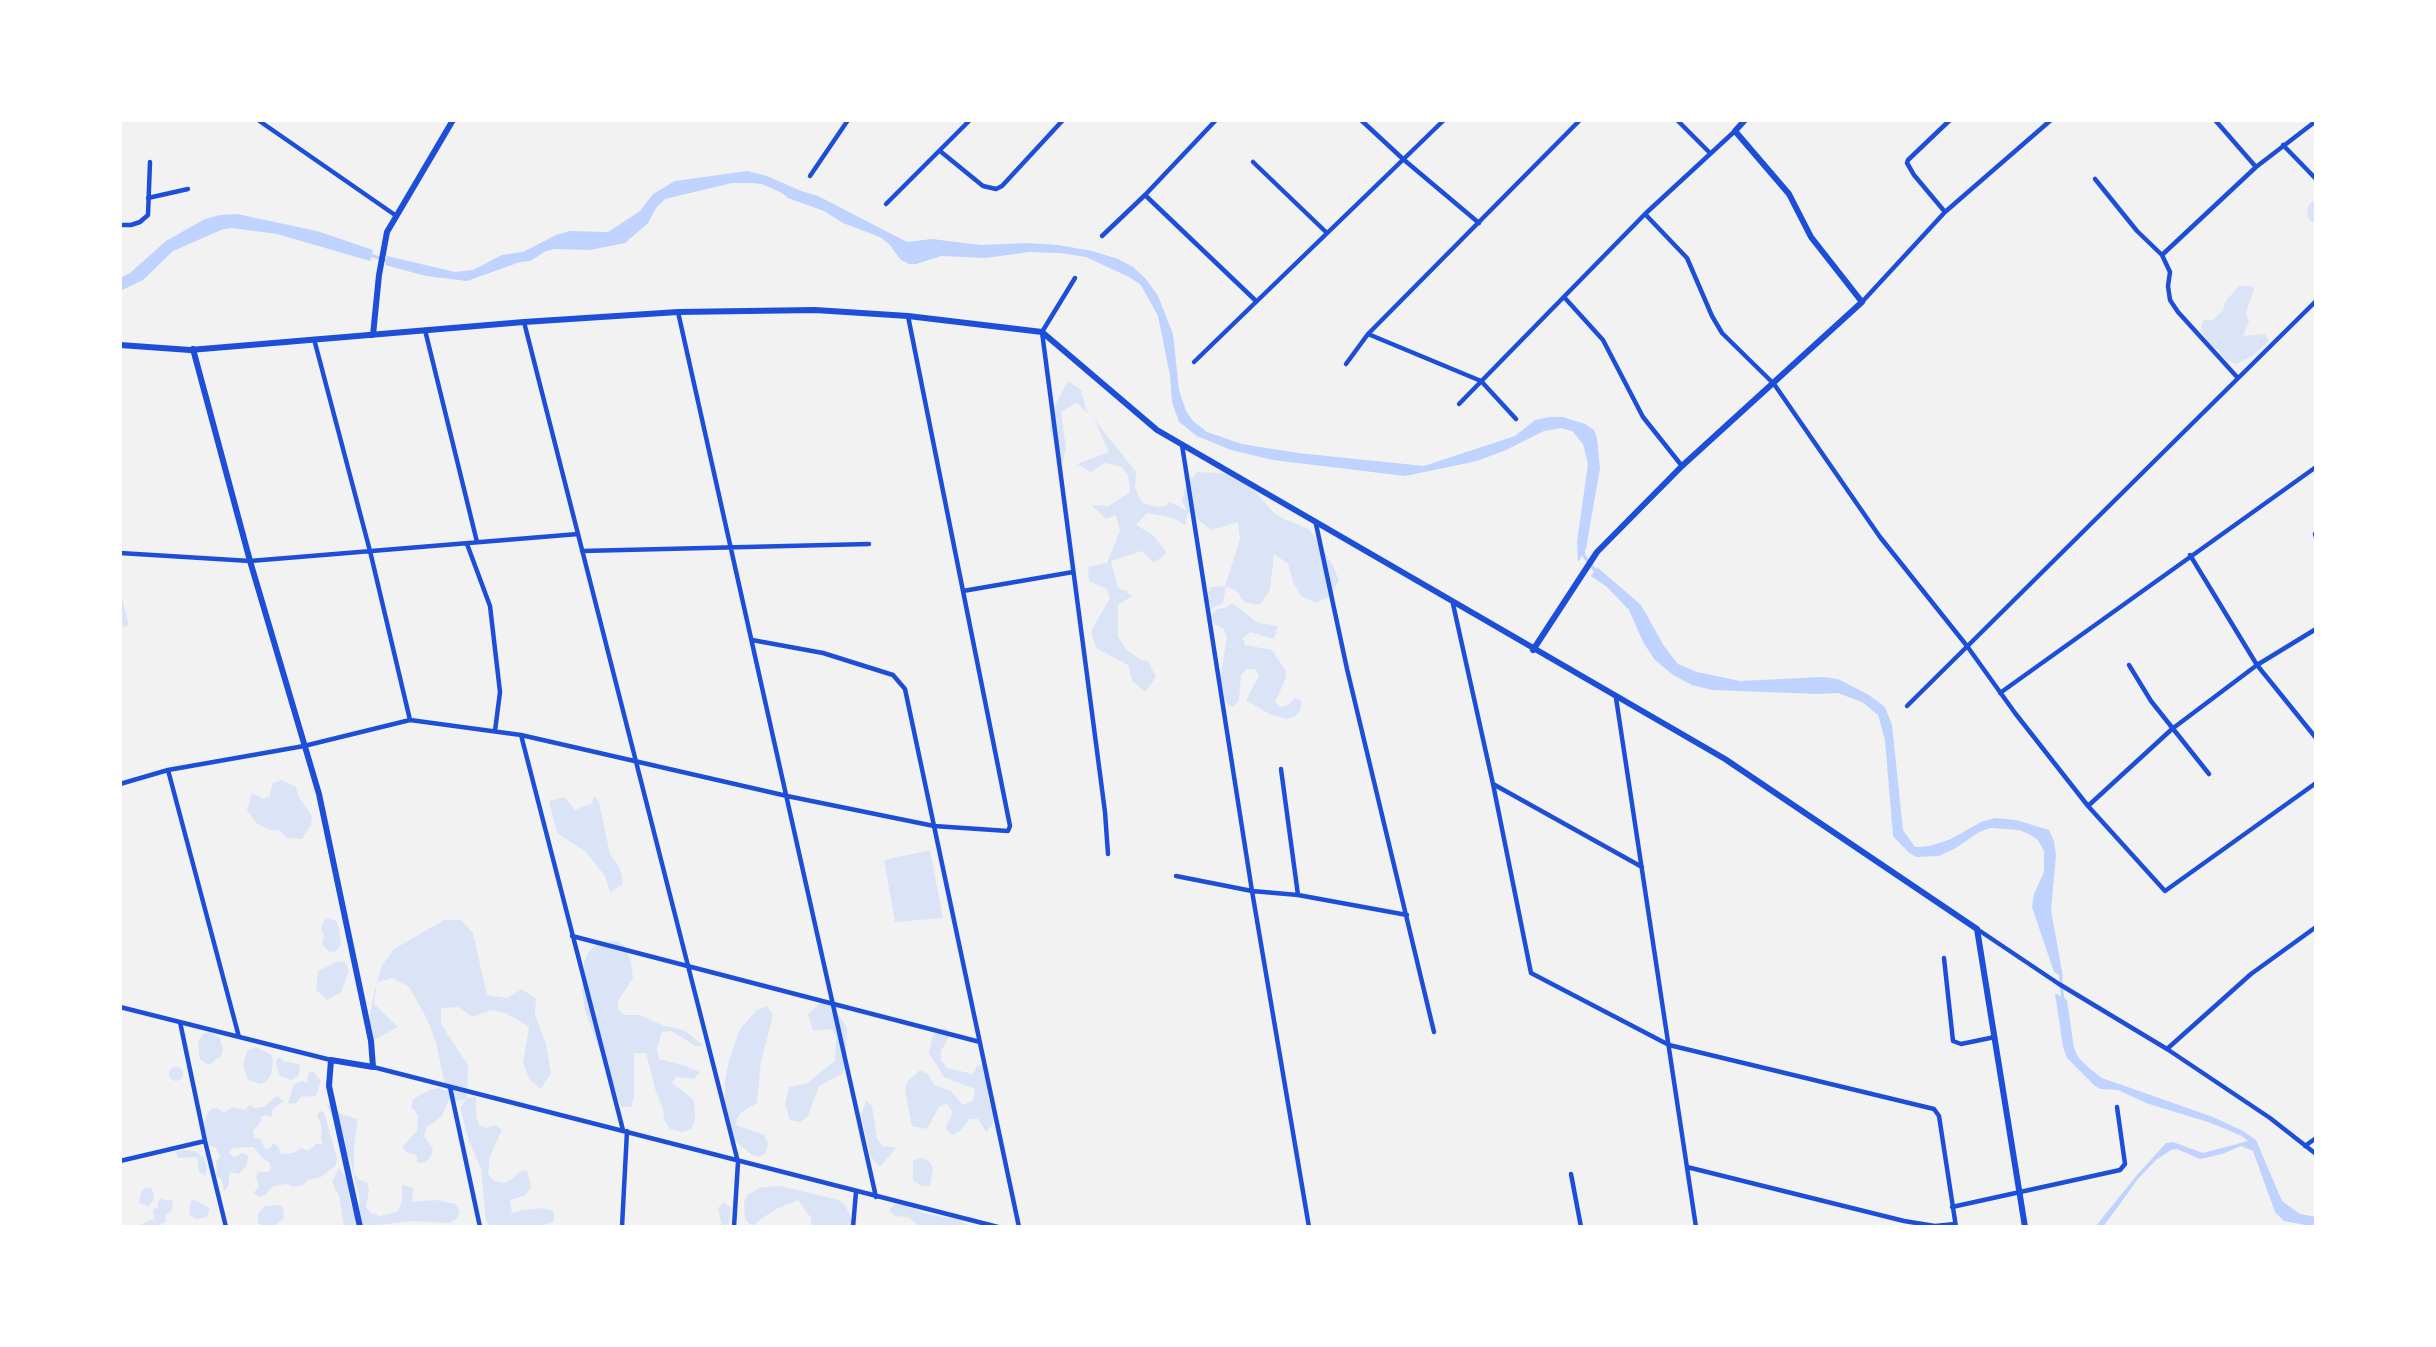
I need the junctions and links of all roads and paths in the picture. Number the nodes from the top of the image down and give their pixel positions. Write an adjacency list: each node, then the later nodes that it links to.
1 (258, 120): 33 (street)
2 (453, 120): 33 (street)
3 (848, 120): 24 (street)
4 (970, 120): 18 (street)
5 (1063, 120): 18 (street)
6 (1216, 120): 28 (street)
7 (1362, 120): 20 (street)
8 (1444, 120): 20 (street)
9 (1580, 120): 34 (street)
10 (1677, 120): 19 (street)
11 (1745, 120): 16 (street)
12 (1950, 120): 31 (street)
13 (2051, 120): 31 (street)
14 (2215, 120): 23 (street)
15 (2316, 121): 17 (street)
16 (1735, 130): 19 (street); 43 (street)
17 (2283, 145): 23 (street); 26 (street)
18 (940, 151): 30 (street)
19 (1710, 153): 32 (street)
20 (1403, 159): 34 (street); 36 (street)
21 (150, 162): 29 (street)
22 (1252, 162): 36 (street)
23 (2256, 167): 38 (street)
24 (810, 177)
25 (2095, 179): 38 (street)
26 (2316, 179)
27 (188, 189): 29 (street)
28 (1146, 195): 37 (street); 41 (street)
29 (148, 198): 35 (street)
30 (886, 204)
31 (1945, 212): 43 (street)
32 (1645, 214): 40 (street); 58 (street)
33 (395, 215): 50 (street)
34 (1479, 223): 49 (street)
35 (120, 225)
36 (1327, 233): 41 (street)
37 (1102, 236)
38 (2162, 255): 56 (street)
39 (1075, 278): 48 (street)
40 (1564, 297): 57 (street); 62 (street)
41 (1256, 300): 54 (street)
42 (2316, 301): 56 (street)
43 (1862, 302): 58 (street)
44 (678, 312): 45 (street); 46 (street); 69 (street)
45 (908, 316): 48 (street); 76 (street)
46 (524, 322): 47 (street); 65 (street)
47 (425, 330): 50 (street); 66 (street)
48 (1042, 332): 61 (street); 75 (street)
49 (1368, 334): 55 (street); 57 (street)
50 (373, 335): 51 (street)
51 (314, 339): 53 (street); 70 (street)
52 (120, 345): 53 (street)
53 (193, 350): 74 (street)
54 (1194, 362)
55 (1346, 364)
56 (2237, 377): 80 (street)
57 (1480, 381): 59 (street); 60 (street)
58 (1774, 384): 62 (street); 80 (street)
59 (1459, 404)
60 (1516, 419)
61 (1182, 445): 64 (street); 106 (street)
62 (1682, 466): 81 (street)
63 (2316, 466): 73 (street)
64 (1316, 525): 77 (street); 108 (street)
65 (578, 534): 66 (street); 71 (street)
66 (477, 542): 67 (street)
67 (467, 544): 70 (street); 89 (street)
68 (869, 544): 69 (street)
69 (731, 547): 71 (street); 79 (street)
70 (370, 551): 74 (street); 87 (street)
71 (582, 551): 93 (street)
72 (120, 553): 74 (street)
73 (2190, 555): 83 (street); 84 (street)
74 (250, 561): 92 (street)
75 (1073, 572): 76 (street); 103 (street)
76 (963, 591): 102 (street)
77 (1453, 604): 81 (street); 99 (street)
78 (2316, 629): 83 (street)
79 (752, 640): 100 (street); 102 (street)
80 (1967, 646): 84 (street); 86 (street)
81 (1533, 650): 85 (street)
82 (2129, 665): 88 (street)
83 (2257, 665): 88 (street); 91 (street)
84 (2000, 693): 101 (street)
85 (1616, 698): 104 (street); 110 (street)
86 (1907, 706)
87 (410, 720): 89 (street); 92 (street)
88 (2172, 729): 96 (street); 101 (street)
89 (495, 731): 90 (street)
90 (521, 735): 93 (street); 111 (street)
91 (2316, 738)
92 (303, 746): 95 (street); 124 (street)
93 (637, 762): 100 (street); 113 (street)
94 (1281, 769): 107 (street)
95 (168, 770): 98 (street); 118 (street)
96 (2209, 774)
97 (2316, 783): 101 (street)
98 (120, 784)
99 (1493, 784): 104 (street); 121 (street)
100 (787, 796): 102 (street); 114 (street)
101 (2088, 806)
102 (934, 826): 120 (street)
103 (1108, 854)
104 (1642, 867): 121 (street)
105 (1176, 876): 106 (street)
106 (1252, 891): 107 (street); 149 (street)
107 (1298, 895): 108 (street)
108 (1407, 915): 117 (street)
109 (2316, 927): 122 (street)
110 (1977, 929): 119 (street); 122 (street)
111 (572, 936): 113 (street); 127 (street)
112 (1944, 958): 119 (street)
113 (688, 967): 114 (street); 133 (street)
114 (834, 1005): 120 (street); 138 (street)
115 (120, 1006): 116 (street)
116 (180, 1022): 118 (street); 129 (street)
117 (1434, 1032)
118 (239, 1037): 123 (street)
119 (1995, 1037): 137 (street)
120 (980, 1042): 148 (street)
121 (1669, 1045): 134 (street); 139 (street)
122 (2167, 1049): 130 (street)
123 (331, 1060): 124 (street); 142 (street)
124 (373, 1067): 125 (street)
125 (450, 1087): 127 (street); 143 (street)
126 (2117, 1107): 137 (street)
127 (625, 1131): 133 (street); 144 (street)
128 (2316, 1138): 130 (street)
129 (205, 1141): 132 (street); 141 (street)
130 (2305, 1146): 131 (street)
131 (2316, 1154)
132 (120, 1161)
133 (738, 1161): 136 (street); 145 (street)
134 (1687, 1167): 140 (street); 151 (street)
135 (1571, 1174): 150 (street)
136 (856, 1192): 138 (street); 146 (street)
137 (2019, 1194): 139 (street); 152 (street)
138 (876, 1197): 147 (street)
139 (1952, 1207): 140 (street)
140 (1955, 1226)
141 (226, 1227)
142 (360, 1227)
143 (480, 1227)
144 (622, 1227)
145 (734, 1227)
146 (853, 1227)
147 (997, 1227)
148 (1019, 1227)
149 (1309, 1227)
150 (1581, 1227)
151 (1696, 1227)
152 (2025, 1227)

